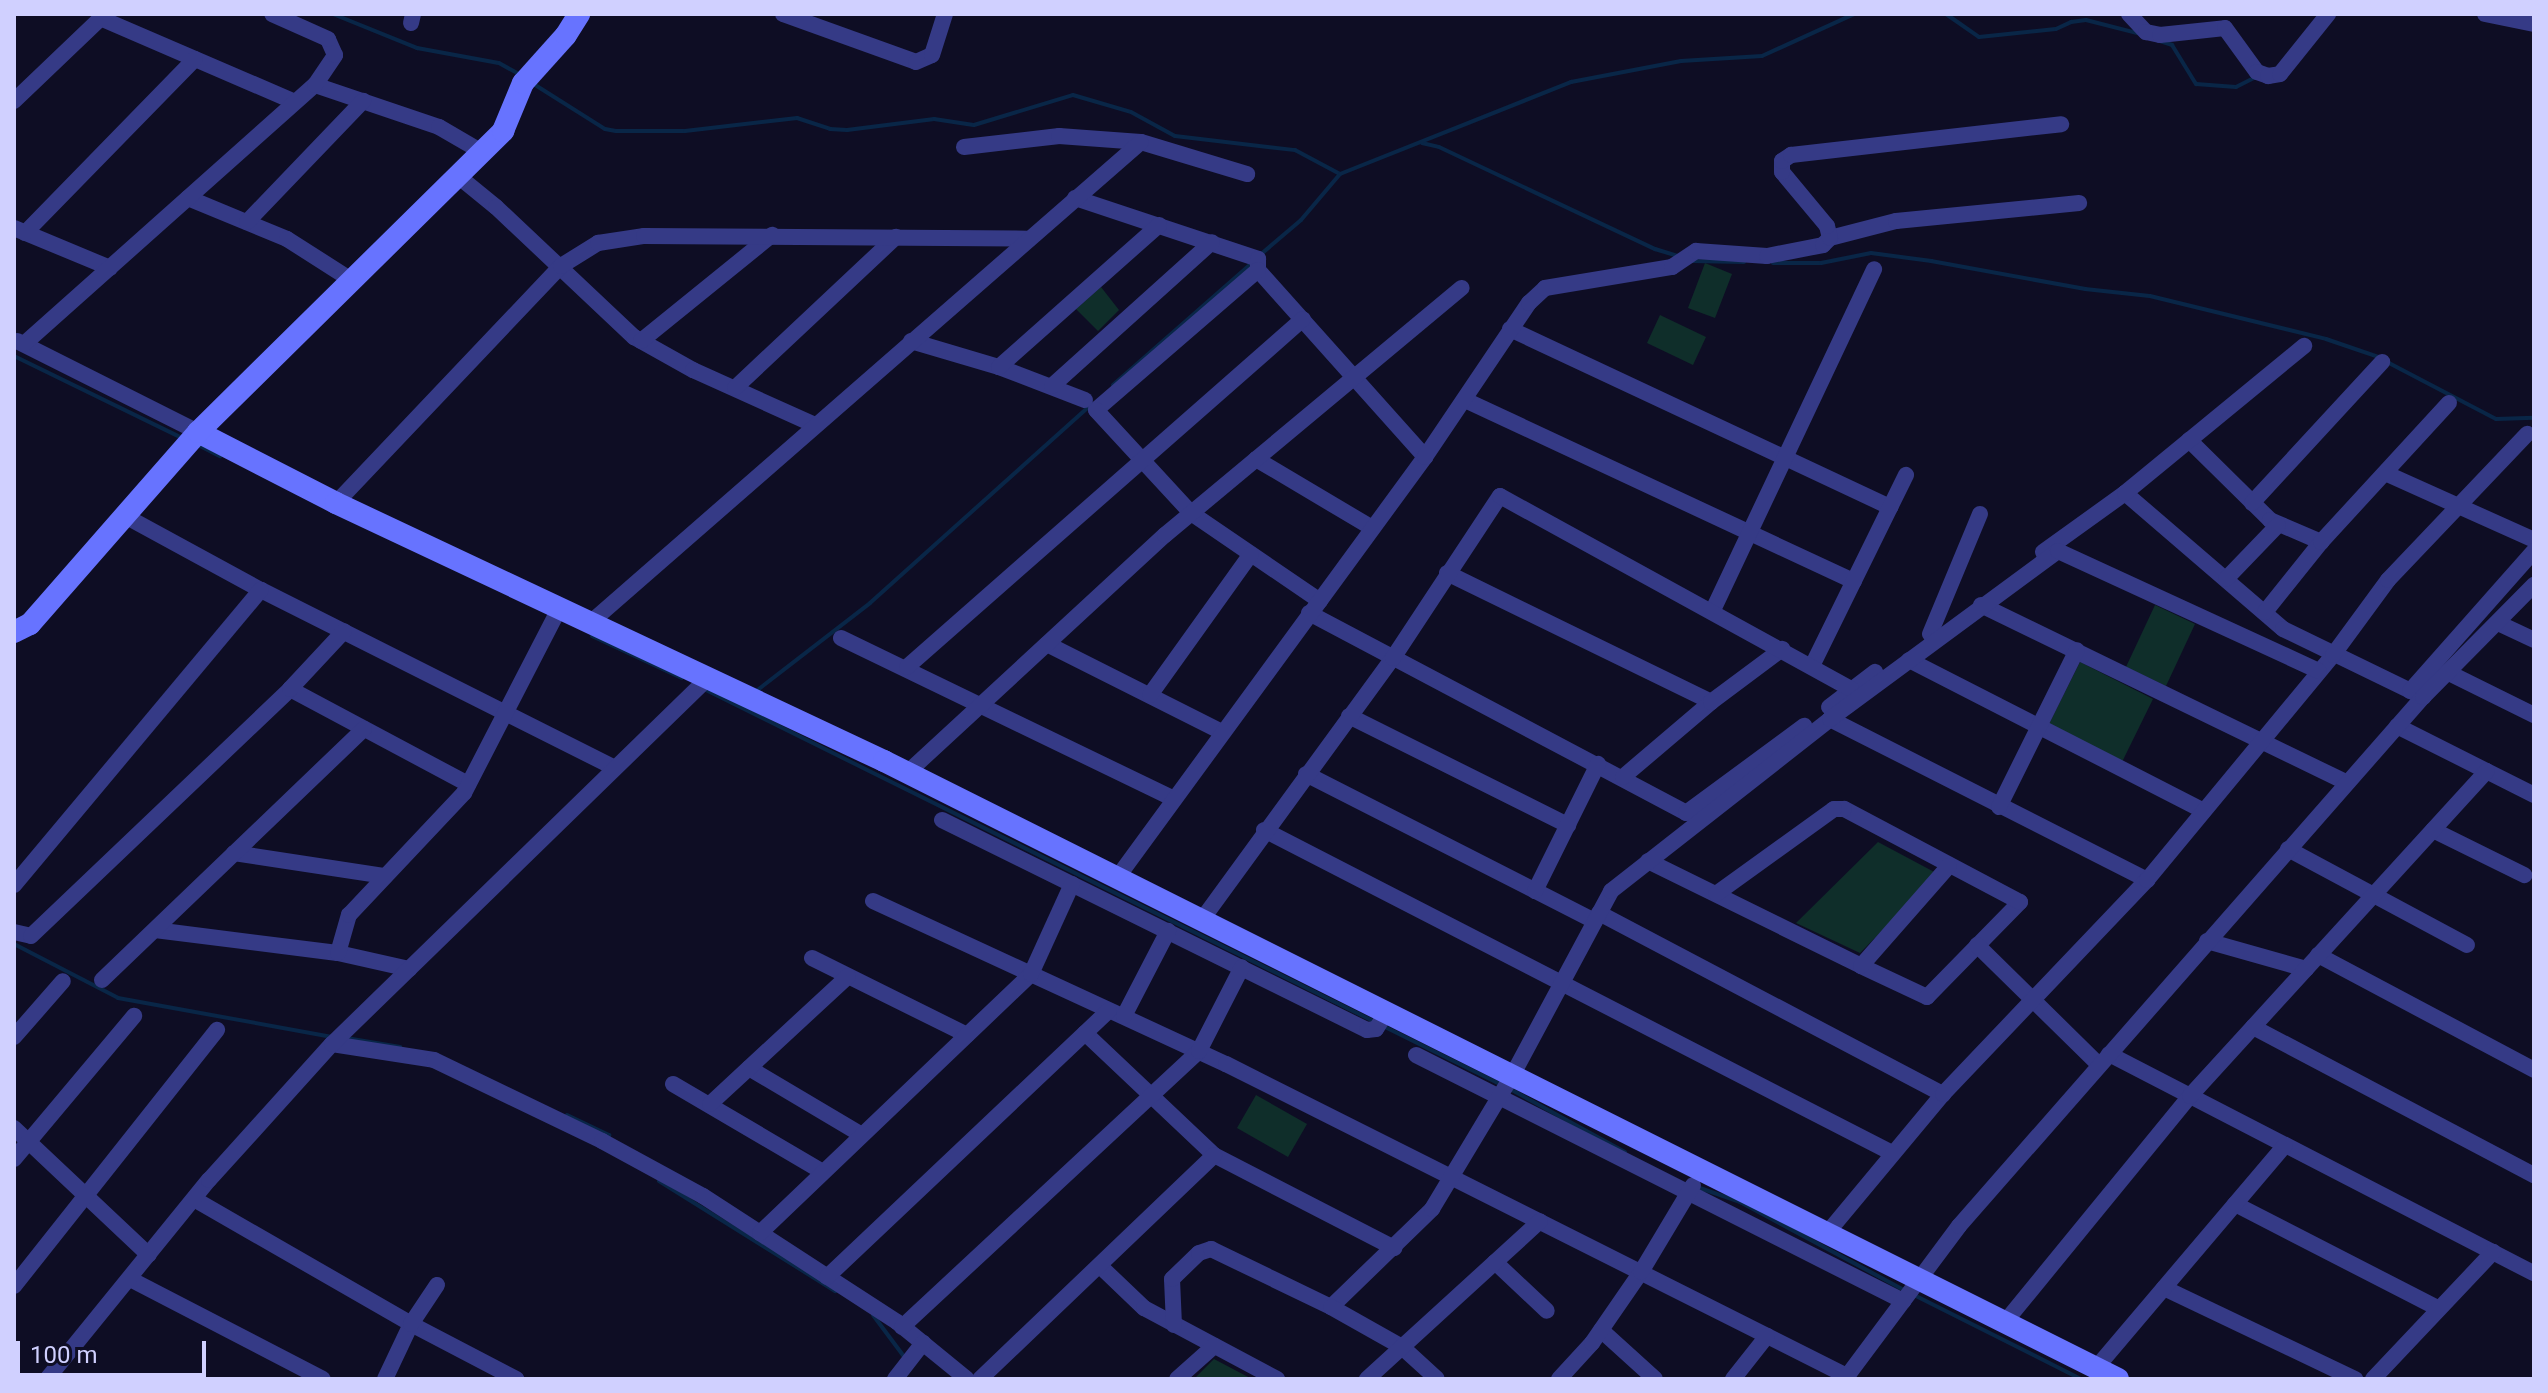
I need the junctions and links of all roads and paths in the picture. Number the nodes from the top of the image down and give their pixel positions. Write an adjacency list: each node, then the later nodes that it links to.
1 (272, 14): 11 (street)
2 (579, 14): 18 (street)
3 (783, 14): 4 (street)
4 (945, 14)
5 (2129, 14): 6 (street)
6 (2328, 14)
7 (2485, 14): 9 (street)
8 (102, 16): 10 (street); 12 (street)
9 (2534, 24)
10 (195, 59): 14 (street); 26 (street)
11 (315, 85): 13 (street); 14 (street)
12 (14, 101)
13 (363, 101): 18 (street); 24 (street)
14 (295, 102): 21 (street)
15 (2061, 124): 29 (street)
16 (1141, 142): 17 (street); 19 (street); 22 (street)
17 (964, 147)
18 (482, 152): 20 (street)
19 (1247, 174)
20 (458, 176): 32 (street); 36 (street)
21 (188, 198): 24 (street); 33 (street)
22 (1075, 198): 25 (street); 30 (street)
23 (2079, 203): 29 (street)
24 (247, 222): 36 (street)
25 (1159, 225): 31 (street); 45 (street)
26 (20, 231): 33 (street)
27 (772, 235): 28 (street); 32 (street); 40 (street)
28 (896, 237): 30 (street); 48 (street)
29 (1830, 238): 39 (street)
30 (1027, 239): 41 (street)
31 (1212, 242): 35 (street); 47 (street)
32 (561, 266): 40 (street); 63 (street)
33 (110, 268): 42 (street)
34 (1874, 269): 57 (street)
35 (1258, 270): 38 (street); 59 (street)
36 (353, 281): 53 (street)
37 (1461, 288): 46 (street)
38 (1303, 319): 46 (street); 59 (street)
39 (1510, 329): 50 (street); 57 (street)
40 (641, 341): 48 (street)
41 (911, 341): 45 (street); 52 (street)
42 (19, 342): 53 (street)
43 (2304, 346): 55 (street)
44 (2382, 362): 64 (street)
45 (999, 367): 47 (street)
46 (1354, 377): 56 (street); 58 (street)
47 (1052, 386): 49 (street)
48 (735, 388): 52 (street)
49 (1085, 400)
50 (1465, 400): 56 (street); 72 (street)
51 (2449, 403): 60 (street)
52 (815, 425): 87 (street)
53 (198, 432): 63 (street); 69 (street)
54 (2527, 434): 65 (street)
55 (2189, 440): 62 (street); 64 (street)
56 (1425, 457): 71 (street)
57 (1785, 458): 66 (street); 72 (street)
58 (1256, 459): 67 (street); 71 (street)
59 (1143, 460): 67 (street); 101 (street)
60 (2385, 473): 65 (street); 74 (street)
61 (1906, 475): 66 (street)
62 (2125, 493): 78 (street); 91 (street)
63 (336, 503): 84 (street)
64 (2252, 503): 70 (street)
65 (2460, 505): 73 (street); 97 (street)
66 (1890, 507): 79 (street)
67 (1191, 513): 76 (street); 94 (street)
68 (1980, 514): 91 (street)
69 (125, 516): 81 (street); 90 (street)
70 (2278, 525): 74 (street); 78 (street)
71 (1372, 528): 83 (street)
72 (1752, 533): 79 (street); 85 (street)
73 (2534, 540)
74 (2321, 542): 86 (street)
75 (2534, 551): 107 (street)
76 (1251, 554): 83 (street); 108 (street)
77 (1447, 573): 85 (street); 98 (street); 109 (street)
78 (2226, 579): 86 (street)
79 (1854, 581): 100 (street)
80 (2534, 585): 88 (street)
81 (261, 590): 89 (street); 145 (street)
82 (1981, 605): 96 (street); 99 (street); 102 (street)
83 (1314, 607): 98 (street); 118 (street)
84 (559, 609): 87 (street); 111 (street)
85 (1713, 610): 95 (street)
86 (2265, 612): 97 (street)
87 (590, 623): 104 (street)
88 (2498, 623): 93 (street); 103 (street)
89 (344, 631): 105 (street); 111 (street)
90 (14, 632)
91 (1930, 634): 106 (street)
92 (841, 638): 101 (street)
93 (2534, 640)
94 (1047, 644): 108 (street); 110 (street)
95 (1782, 649): 100 (street); 109 (street)
96 (2077, 650): 116 (street); 119 (street)
97 (2333, 655): 102 (street); 107 (street)
98 (1393, 658): 113 (street); 120 (street)
99 (1909, 660): 114 (street); 116 (street)
100 (1812, 666): 106 (street)
101 (907, 667): 110 (street)
102 (2319, 671): 119 (street)
103 (2447, 672): 107 (street); 112 (street)
104 (707, 679): 121 (street); 123 (street)
105 (290, 689): 117 (street); 153 (street)
106 (1851, 689): 125 (street)
107 (2416, 694): 115 (street)
108 (1150, 695): 118 (street)
109 (1711, 702): 125 (street)
110 (984, 705): 123 (street); 129 (street)
111 (507, 714): 121 (street); 127 (street)
112 (2534, 715)
113 (1349, 716): 124 (street); 133 (street)
114 (1830, 719): 130 (street); 138 (street)
115 (2397, 726): 122 (street); 126 (street)
116 (2037, 727): 130 (street); 131 (street)
117 (364, 729): 127 (street); 137 (street)
118 (1222, 732): 129 (street)
119 (2262, 741): 126 (street); 131 (street)
120 (1598, 764): 125 (street); 133 (street)
121 (615, 768): 163 (street)
122 (2487, 771): 128 (street); 135 (street)
123 (907, 773): 142 (street)
124 (1306, 774): 134 (street); 146 (street)
125 (1623, 777)
126 (2347, 783): 136 (street)
127 (468, 784): 141 (street)
128 (2534, 795)
129 (1174, 799): 142 (street)
130 (1999, 807): 143 (street)
131 (2204, 811): 143 (street)
132 (942, 820): 144 (street)
133 (1568, 825): 146 (street)
134 (1264, 830): 151 (street); 169 (street)
135 (2433, 830): 140 (street); 148 (street)
136 (2288, 849): 148 (street); 155 (street)
137 (234, 853): 141 (street); 152 (street)
138 (1648, 861): 147 (street); 150 (street)
139 (1949, 866): 147 (street); 156 (street); 161 (street)
140 (2524, 875)
141 (385, 876): 158 (street)
142 (1117, 878): 151 (street)
143 (2147, 880): 170 (street)
144 (1072, 884): 154 (street); 165 (street)
145 (14, 885)
146 (1535, 891): 150 (street)
147 (1716, 894): 161 (street)
148 (2374, 895): 157 (street); 159 (street)
149 (873, 901): 165 (street)
150 (1597, 917): 169 (street); 187 (street)
151 (1196, 918): 154 (street); 172 (street)
152 (155, 930): 158 (street); 167 (street)
153 (14, 932)
154 (1175, 934): 162 (street); 171 (street)
155 (2207, 941): 164 (street); 182 (street)
156 (1977, 945): 161 (street); 170 (street)
157 (2467, 945)
158 (338, 953): 163 (street)
159 (2318, 955): 164 (street); 184 (street)
160 (812, 958): 166 (street)
161 (1861, 966)
162 (1242, 967): 172 (street); 180 (street)
163 (409, 969): 179 (street)
164 (2306, 969): 174 (street)
165 (1031, 974): 171 (street); 177 (street)
166 (848, 976): 177 (street); 183 (street)
167 (102, 980)
168 (63, 981): 178 (street)
169 (1563, 981): 185 (street); 196 (street)
170 (2032, 1001): 182 (street); 187 (street)
171 (1116, 1013): 176 (street); 180 (street)
172 (1386, 1013): 185 (street)
173 (134, 1016): 194 (street)
174 (2253, 1027): 190 (street); 201 (street)
175 (217, 1030): 204 (street)
176 (1085, 1033): 189 (street); 217 (street)
177 (967, 1035): 193 (street)
178 (14, 1037)
179 (332, 1044): 205 (street); 209 (street)
180 (1199, 1051): 189 (street); 202 (street)
181 (1416, 1055): 188 (street)
182 (2104, 1060): 190 (street); 218 (street)
183 (749, 1068): 191 (street); 193 (street)
184 (2534, 1070)
185 (1512, 1076): 188 (street); 199 (street)
186 (673, 1084): 191 (street)
187 (1943, 1094): 196 (street)
188 (1500, 1095): 202 (street); 203 (street)
189 (1153, 1096): 197 (street); 230 (street)
190 (2190, 1096): 195 (street); 227 (street)
191 (710, 1104): 200 (street)
192 (14, 1128): 194 (street)
193 (862, 1135): 200 (street)
194 (28, 1143): 198 (street); 204 (street)
195 (2285, 1145): 206 (street); 211 (street)
196 (1892, 1153): 208 (street)
197 (1214, 1155): 210 (street); 214 (street)
198 (14, 1159)
199 (1701, 1169): 203 (street); 208 (street)
200 (823, 1172): 209 (street)
201 (2534, 1175)
202 (1452, 1176): 207 (street); 210 (street)
203 (1689, 1192): 215 (street); 223 (street)
204 (85, 1197): 212 (street); 221 (street)
205 (194, 1199): 212 (street); 228 (street)
206 (2235, 1204): 222 (street); 225 (street)
207 (1540, 1221): 213 (street); 215 (street)
208 (1828, 1232): 218 (street)
209 (760, 1233): 217 (street)
210 (1394, 1248): 224 (street)
211 (2493, 1252): 216 (street); 225 (street)
212 (149, 1255): 219 (street)
213 (1495, 1262): 226 (street); 235 (street)
214 (1100, 1266): 229 (street); 244 (street)
215 (1641, 1272): 231 (street); 232 (street)
216 (2534, 1273)
217 (827, 1277): 230 (street)
218 (1920, 1278): 223 (street); 227 (street)
219 (130, 1279): 238 (street); 239 (street)
220 (437, 1285): 228 (street)
221 (14, 1286)
222 (2164, 1288): 236 (street); 253 (street)
223 (1903, 1301): 237 (street)
224 (1331, 1307): 229 (street); 235 (street)
225 (2439, 1309): 254 (street)
226 (1547, 1311)
227 (2005, 1322): 236 (street)
228 (411, 1324): 240 (street); 241 (street)
229 (1174, 1325): 234 (street)
230 (902, 1327): 233 (street)
231 (1601, 1330): 249 (street); 250 (street)
232 (1767, 1336): 237 (street); 251 (street)
233 (923, 1343): 242 (street); 243 (street)
234 (1214, 1346): 245 (street); 246 (street)
235 (1402, 1347): 247 (street); 248 (street)
236 (2096, 1368): 252 (street)
237 (1846, 1378)
238 (47, 1379)
239 (323, 1379)
240 (385, 1379)
241 (516, 1379)
242 (895, 1379)
243 (967, 1379)
244 (980, 1379)
245 (1177, 1379)
246 (1277, 1379)
247 (1367, 1379)
248 (1437, 1379)
249 (1559, 1379)
250 (1655, 1379)
251 (1733, 1379)
252 (2118, 1379)
253 (2355, 1379)
254 (2373, 1379)

